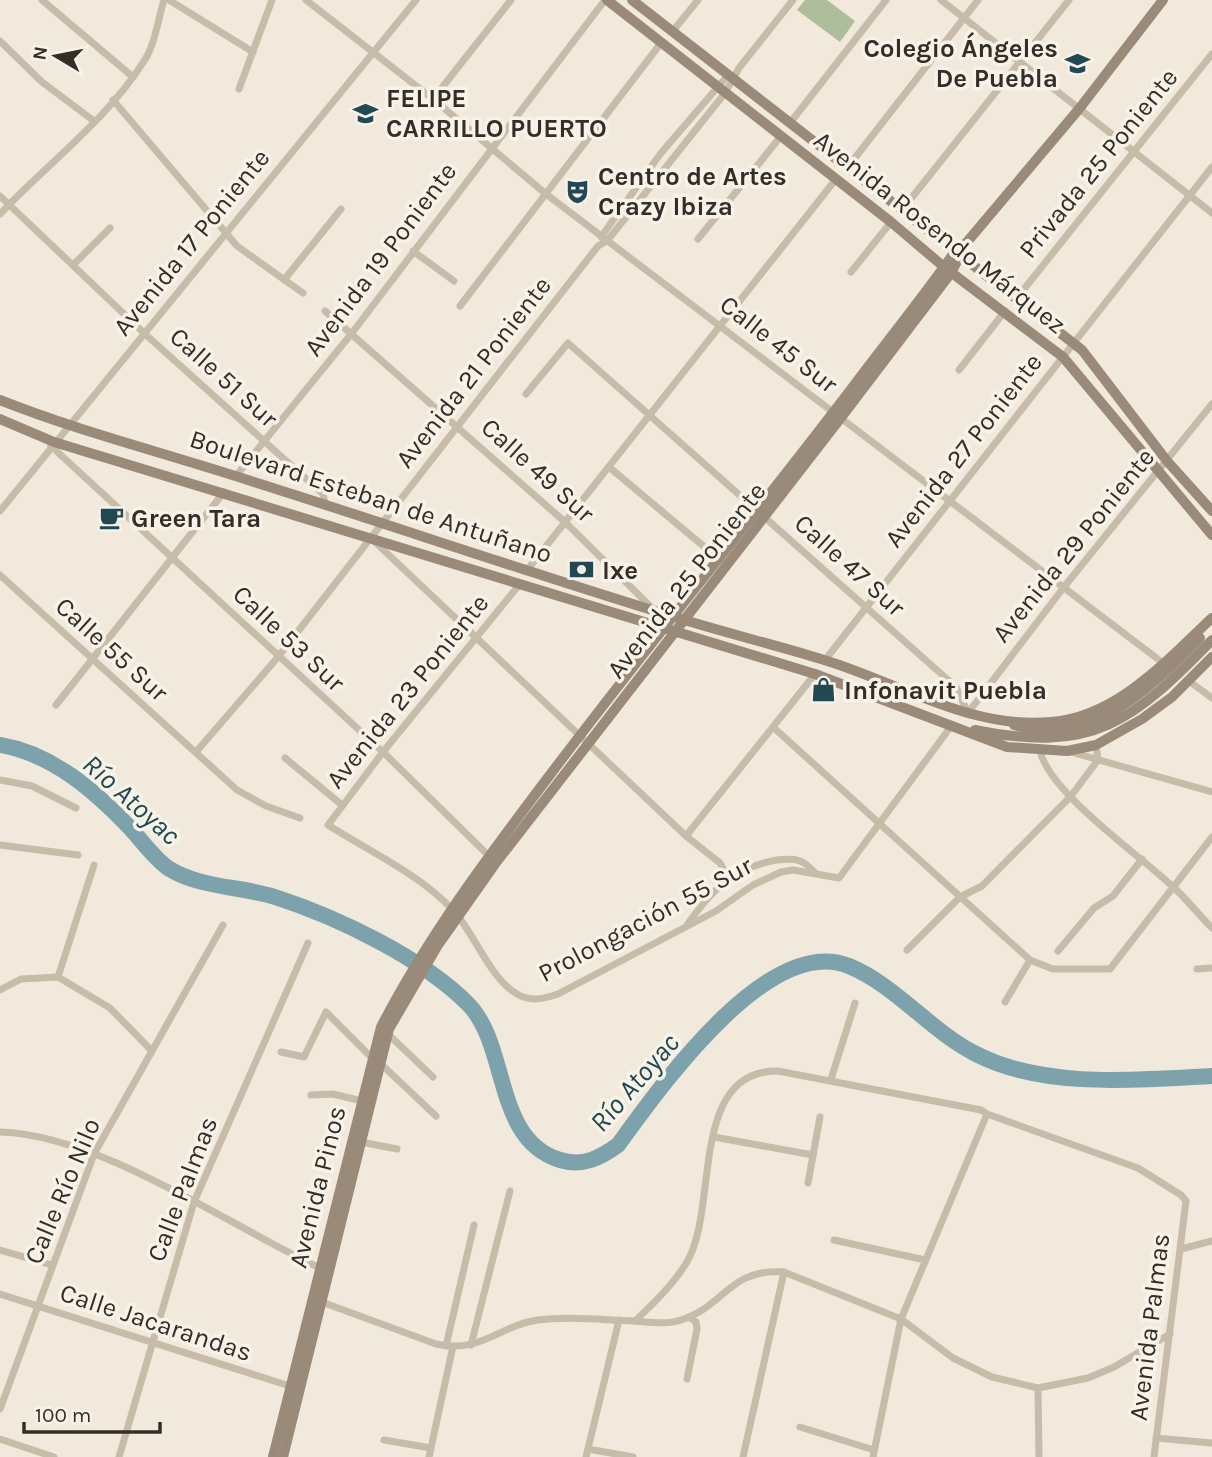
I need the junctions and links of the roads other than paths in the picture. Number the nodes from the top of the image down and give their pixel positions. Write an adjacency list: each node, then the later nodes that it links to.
1 (42, 0): 24 (street)
2 (167, 0): 20 (street); 24 (street)
3 (272, 0): 20 (street)
4 (306, 0): 21 (street, Calle 45 Sur)
5 (416, 0): 21 (street, Avenida 17 Poniente)
6 (511, 0): 28 (street)
7 (606, 0): 19 (main road, Avenida Rosendo Márquez); 34 (street, Avenida 19 Poniente)
8 (632, 0): 17 (main road, Avenida Rosendo Márquez)
9 (698, 0): 17 (street)
10 (793, 0): 25 (street, Avenida 21 Poniente)
11 (886, 0): 32 (street)
12 (941, 0): 16 (street)
13 (978, 0): 16 (street)
14 (1069, 0): 23 (street)
15 (1163, 0): 30 (main road, Avenida 25 Poniente)
16 (964, 18): 23 (street); 37 (street)
17 (673, 32): 25 (main road, Avenida Rosendo Márquez)
18 (0, 41): 31 (street)
19 (661, 43): 27 (main road, Avenida Rosendo Márquez); 39 (street)
20 (253, 52): 26 (street)
21 (374, 52): 28 (street, Calle 45 Sur); 49 (street, Avenida 17 Poniente)
22 (1212, 54): 35 (street, Privada 25 Poniente)
23 (1021, 63): 30 (street); 44 (street)
24 (133, 77): 29 (street)
25 (731, 77): 27 (street, Avenida 21 Poniente); 32 (main road, Avenida Rosendo Márquez)
26 (239, 89)
27 (721, 90): 33 (main road, Avenida Rosendo Márquez); 50 (street, Avenida 21 Poniente); 50 (street, Avenida 21 Poniente)
28 (433, 99): 34 (street, Calle 45 Sur)
29 (113, 100): 31 (street); 49 (street)
30 (1079, 109): 35 (street); 53 (main road, Avenida 25 Poniente)
31 (94, 121): 42 (street)
32 (790, 123): 37 (main road, Avenida Rosendo Márquez)
33 (781, 136): 38 (main road, Avenida Rosendo Márquez); 51 (street)
34 (490, 149): 39 (street, Calle 45 Sur); 52 (street, Avenida 19 Poniente)
35 (1134, 152): 41 (street); 60 (street, Privada 25 Poniente)
36 (1212, 167): 41 (street, Avenida 27 Poniente)
37 (847, 168): 44 (main road, Avenida Rosendo Márquez)
38 (835, 179): 47 (main road, Avenida Rosendo Márquez); 64 (street)
39 (546, 194): 50 (street, Calle 45 Sur); 61 (street)
40 (0, 196): 42 (street, Calle 51 Sur)
41 (1190, 196): 45 (street); 67 (street, Avenida 27 Poniente)
42 (9, 205): 46 (street); 54 (street, Calle 51 Sur)
43 (341, 209): 57 (street)
44 (902, 210): 53 (main road, Avenida Rosendo Márquez)
45 (1212, 213)
46 (0, 214)
47 (891, 222): 55 (main road, Avenida Rosendo Márquez); 56 (street)
48 (110, 228): 54 (street)
49 (226, 233): 57 (street); 66 (street, Avenida 17 Poniente)
50 (604, 238): 64 (street, Calle 45 Sur); 76 (street, Avenida 21 Poniente)
51 (698, 239)
52 (413, 251): 58 (street); 65 (street, Avenida 19 Poniente)
53 (957, 255): 55 (main road, Avenida 25 Poniente); 60 (main road, Avenida Rosendo Márquez)
54 (73, 265): 66 (street, Calle 51 Sur)
55 (947, 270): 63 (main road, Avenida Rosendo Márquez); 74 (main road, Avenida 25 Poniente)
56 (851, 272)
57 (284, 280): 59 (street)
58 (454, 281)
59 (303, 293)
60 (1016, 299): 67 (main road, Avenida Rosendo Márquez)
61 (460, 306)
62 (325, 311): 65 (street, Calle 49 Sur)
63 (1005, 311): 68 (main road, Avenida Rosendo Márquez); 69 (street)
64 (720, 324): 73 (street); 74 (street, Calle 45 Sur)
65 (352, 333): 76 (street, Calle 49 Sur); 78 (street, Avenida 19 Poniente)
66 (145, 334): 77 (street, Avenida 17 Poniente); 78 (street, Calle 51 Sur)
67 (1074, 344): 68 (street, Avenida 27 Poniente); 80 (main road, Avenida Rosendo Márquez)
68 (1063, 357): 82 (main road, Avenida Rosendo Márquez); 85 (street, Avenida 27 Poniente)
69 (959, 370)
70 (526, 394): 73 (street, Calle 47 Sur)
71 (0, 400): 77 (main road, Boulevard Esteban de Antuñano)
72 (1212, 404): 80 (street, Avenida 29 Poniente)
73 (651, 414): 81 (street); 89 (street, Calle 47 Sur)
74 (836, 416): 85 (street, Calle 45 Sur); 89 (main road, Avenida 25 Poniente)
75 (0, 419): 79 (main road, Boulevard Esteban de Antuñano)
76 (458, 425): 90 (street, Calle 49 Sur); 91 (street, Avenida 21 Poniente)
77 (66, 426): 79 (street, Avenida 17 Poniente); 83 (main road, Boulevard Esteban de Antuñano)
78 (263, 441): 83 (street, Avenida 19 Poniente); 86 (street, Calle 51 Sur)
79 (53, 444): 84 (main road, Boulevard Esteban de Antuñano); 88 (street, Avenida 17 Poniente); 94 (street, Calle 53 Sur)
80 (1167, 461): 82 (street, Avenida 29 Poniente); 87 (main road, Avenida Rosendo Márquez)
81 (609, 467): 90 (street); 95 (street)
82 (1158, 472): 92 (main road, Avenida Rosendo Márquez); 99 (street, Avenida 29 Poniente)
83 (236, 476): 86 (main road, Boulevard Esteban de Antuñano)
84 (224, 491): 93 (main road, Boulevard Esteban de Antuñano); 94 (street)
85 (950, 502): 99 (street, Calle 45 Sur); 100 (street, Avenida 27 Poniente)
86 (325, 504): 91 (main road, Boulevard Esteban de Antuñano)
87 (1212, 511)
88 (0, 512)
89 (761, 513): 95 (main road, Avenida 25 Poniente); 100 (street, Calle 47 Sur)
90 (565, 522): 96 (street); 101 (street, Calle 49 Sur)
91 (383, 523): 93 (street, Avenida 21 Poniente); 96 (main road, Boulevard Esteban de Antuñano)
92 (1212, 535)
93 (372, 539): 98 (main road, Boulevard Esteban de Antuñano); 107 (street); 109 (street, Avenida 21 Poniente)
94 (172, 559): 109 (street, Calle 53 Sur); 112 (street)
95 (722, 562): 102 (main road, Avenida 25 Poniente)
96 (528, 569): 101 (main road, Boulevard Esteban de Antuñano)
97 (0, 575): 112 (street, Calle 55 Sur)
98 (519, 585): 105 (main road, Boulevard Esteban de Antuñano); 107 (street, Avenida 23 Poniente)
99 (1064, 587): 113 (street, Calle 45 Sur); 118 (street, Avenida 29 Poniente)
100 (865, 607): 111 (street, Avenida 27 Poniente); 118 (street, Calle 47 Sur)
101 (654, 611): 102 (main road, Boulevard Esteban de Antuñano)
102 (678, 617): 105 (main road, Avenida 25 Poniente); 106 (main road, Avenida 25 Poniente); 111 (main road, Boulevard Esteban de Antuñano)
103 (1212, 618): 113 (main road)
104 (1212, 626): 122 (main road)
105 (662, 628): 106 (main road, Boulevard Esteban de Antuñano); 123 (main road, Avenida 25 Poniente)
106 (674, 632): 114 (main road, Boulevard Esteban de Antuñano); 123 (main road, Avenida 25 Poniente)
107 (477, 636): 123 (street); 128 (street, Avenida 23 Poniente)
108 (1212, 640): 122 (main road)
109 (278, 657): 127 (street, Avenida 21 Poniente); 128 (street, Calle 53 Sur)
110 (1212, 657): 115 (main road)
111 (825, 660): 118 (main road, Boulevard Esteban de Antuñano)
112 (93, 662): 117 (street); 127 (street, Calle 55 Sur)
113 (1163, 663): 119 (main road)
114 (815, 674): 120 (main road, Boulevard Esteban de Antuñano); 121 (street)
115 (1189, 681): 116 (street); 124 (main road)
116 (1212, 698)
117 (56, 705)
118 (968, 713): 119 (main road, Boulevard Esteban de Antuñano)
119 (1000, 721): 122 (main road)
120 (952, 725): 122 (main road); 125 (main road); 137 (street)
121 (774, 727): 137 (street); 139 (street)
122 (1071, 732)
123 (585, 738): 139 (street); 144 (main road, Avenida 25 Poniente)
124 (1096, 745): 126 (main road); 130 (street)
125 (1040, 751): 126 (main road); 133 (street)
126 (1067, 751): 130 (street)
127 (197, 752): 136 (street)
128 (383, 752): 134 (street, Avenida 23 Poniente); 144 (street, Calle 53 Sur)
129 (285, 758): 134 (street)
130 (1098, 760): 132 (street); 133 (street)
131 (0, 780): 135 (street)
132 (1212, 792)
133 (1071, 796): 143 (street); 149 (street)
134 (342, 805): 138 (street, Avenida 23 Poniente)
135 (76, 808)
136 (300, 818)
137 (879, 821): 146 (street, Prolongación 55 Sur); 149 (street)
138 (328, 825): 150 (street, Prolongación 55 Sur)
139 (686, 836): 147 (street)
140 (1212, 837): 148 (street)
141 (0, 845): 142 (street)
142 (78, 855)
143 (1142, 859): 148 (street); 157 (street)
144 (492, 860): 150 (main road, Avenida 25 Poniente)
145 (94, 865): 161 (street)
146 (816, 874): 147 (street); 152 (street, Prolongación 55 Sur)
147 (728, 877): 152 (street)
148 (1173, 887): 153 (street); 158 (street)
149 (960, 897): 156 (street); 158 (street)
150 (454, 912): 152 (street, Prolongación 55 Sur); 154 (main road, Avenida 25 Poniente)
151 (223, 925): 167 (street, Calle Río Nilo)
152 (685, 928)
153 (1212, 928)
154 (435, 942): 163 (main road, Avenida Pinos)
155 (308, 943): 185 (street, Calle Palmas)
156 (907, 950)
157 (1058, 951)
158 (1030, 960): 164 (street)
159 (1212, 968): 160 (street)
160 (1197, 969)
161 (58, 977): 162 (street); 167 (street)
162 (0, 990)
163 (405, 990): 166 (main road, Avenida Pinos); 169 (main road, Avenida Pinos)
164 (1005, 1002)
165 (855, 1003): 171 (street)
166 (388, 1034): 169 (main road, Avenida Pinos); 170 (street)
167 (151, 1050): 181 (street, Calle Río Nilo)
168 (281, 1052): 169 (street)
169 (377, 1062): 173 (main road, Avenida Pinos); 175 (street); 179 (main road, Avenida Pinos)
170 (433, 1077)
171 (831, 1079): 174 (street); 178 (street)
172 (312, 1095): 173 (street)
173 (362, 1101): 193 (main road, Avenida Pinos)
174 (984, 1112): 189 (street, Avenida Palmas); 191 (street)
175 (436, 1116)
176 (820, 1117): 182 (street)
177 (0, 1132): 181 (street)
178 (713, 1137): 182 (street); 201 (street)
179 (361, 1142): 180 (street); 193 (main road, Avenida Pinos)
180 (397, 1149)
181 (94, 1154): 185 (street); 192 (street, Calle Río Nilo)
182 (813, 1155): 183 (street)
183 (808, 1184)
184 (510, 1191): 204 (street)
185 (194, 1202): 193 (street); 203 (street, Calle Palmas)
186 (474, 1224): 205 (street)
187 (834, 1240): 191 (street)
188 (1212, 1241): 189 (street)
189 (1181, 1249): 202 (street, Avenida Palmas)
190 (0, 1250): 192 (street)
191 (925, 1260): 199 (street)
192 (52, 1265): 197 (street, Calle Río Nilo)
193 (324, 1270): 196 (main road, Avenida Pinos)
194 (784, 1272): 198 (street); 199 (street); 224 (street)
195 (0, 1294): 197 (street, Calle Jacarandas)
196 (317, 1300): 205 (street); 207 (main road, Avenida Pinos)
197 (38, 1306): 203 (street, Calle Jacarandas); 209 (street, Calle Río Nilo)
198 (689, 1317): 201 (street); 206 (street)
199 (901, 1319): 208 (street); 217 (street)
200 (619, 1321): 201 (street); 204 (street); 216 (street)
201 (635, 1321)
202 (1170, 1334): 208 (street); 211 (street, Avenida Palmas)
203 (151, 1343): 207 (street, Calle Jacarandas); 219 (street, Calle Palmas)
204 (471, 1345): 205 (street)
205 (449, 1346): 215 (street)
206 (687, 1379)
207 (295, 1388): 220 (main road, Avenida Pinos); 221 (main road, Avenida Pinos)
208 (1038, 1388): 225 (street)
209 (0, 1409)
210 (800, 1427): 217 (street)
211 (1156, 1438): 214 (street); 226 (street, Avenida Palmas)
212 (0, 1439): 218 (street)
213 (383, 1440): 215 (street)
214 (1212, 1443)
215 (431, 1448): 222 (street)
216 (587, 1453): 223 (street)
217 (873, 1454)
218 (54, 1457)
219 (119, 1457)
220 (274, 1457)
221 (283, 1457)
222 (429, 1457)
223 (633, 1457)
224 (743, 1457)
225 (1040, 1457)
226 (1154, 1457)

